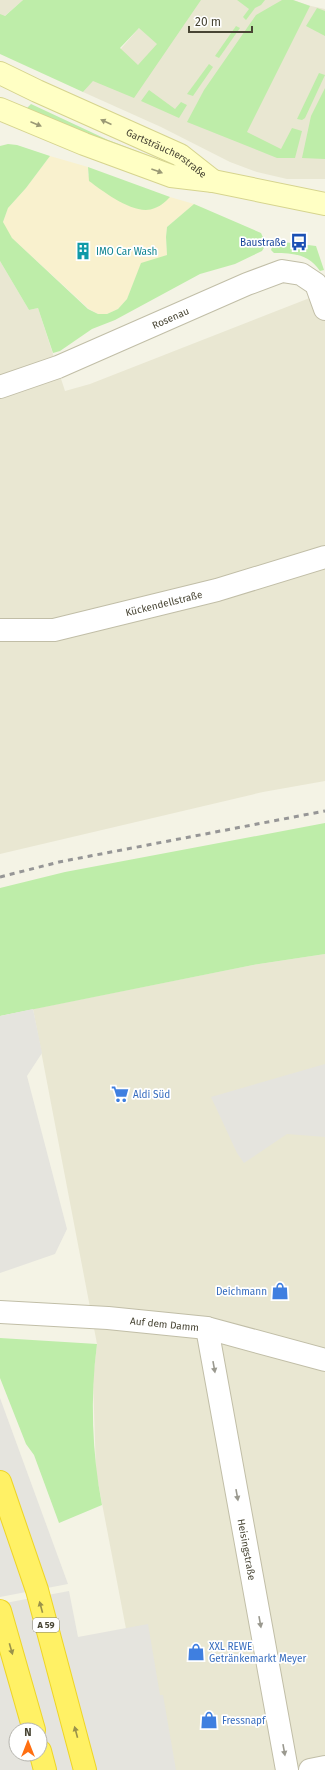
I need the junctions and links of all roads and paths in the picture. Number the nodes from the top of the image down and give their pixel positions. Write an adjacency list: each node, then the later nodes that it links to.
1 (0, 73): 3 (main road, Gartsträucherstraße, one-way to 1)
2 (0, 109): 3 (main road, Gartsträucherstraße, one-way to 3)
3 (213, 181): 4 (main road)
4 (325, 204)
5 (325, 309): 6 (street, Rosenau)
6 (0, 387)
7 (325, 557): 8 (street, Kückendellstraße)
8 (0, 630)
9 (0, 1312): 10 (street, Auf dem Damm)
10 (207, 1328): 11 (street, Auf dem Damm); 17 (street, Heisingstraße, one-way to 17)
11 (325, 1360)
12 (0, 1482): 16 (highway, A 59, one-way to 12)
13 (0, 1611): 14 (highway, one-way to 14)
14 (32, 1722)
15 (325, 1767): 18 (street)
16 (85, 1770)
17 (287, 1770)
18 (310, 1770)

